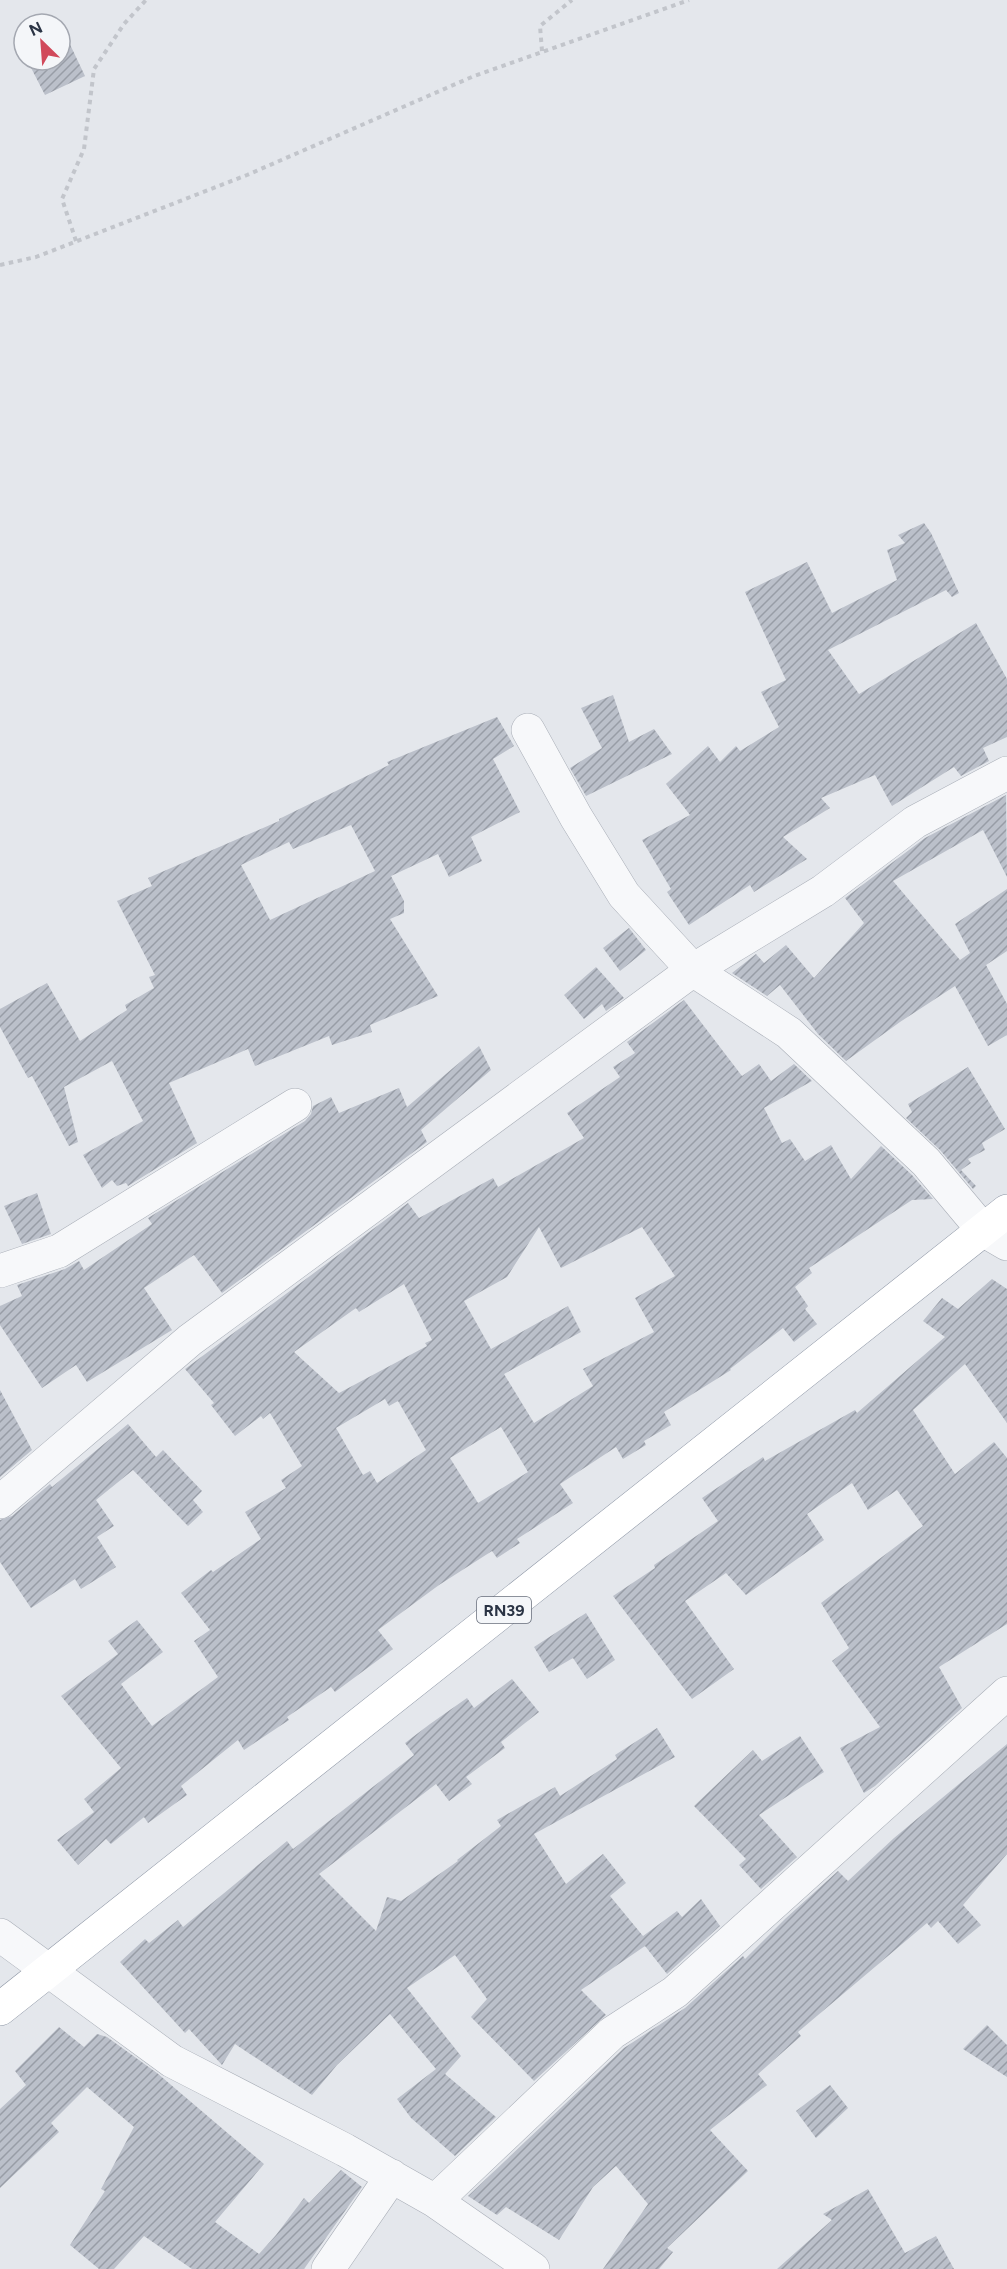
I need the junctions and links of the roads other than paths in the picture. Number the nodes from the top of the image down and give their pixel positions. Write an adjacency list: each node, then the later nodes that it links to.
1 (528, 730): 3 (street)
2 (1007, 773): 3 (street)
3 (693, 970): 5 (street); 7 (street)
4 (295, 1105): 6 (street)
5 (999, 1228): 10 (highway, RN39)
6 (0, 1271)
7 (0, 1502)
8 (1007, 1693): 13 (street)
9 (0, 1935): 10 (street)
10 (48, 1972): 11 (highway, RN39); 12 (street)
11 (0, 2009)
12 (392, 2176): 13 (street); 14 (street)
13 (435, 2201): 15 (street)
14 (328, 2269)
15 (533, 2269)

